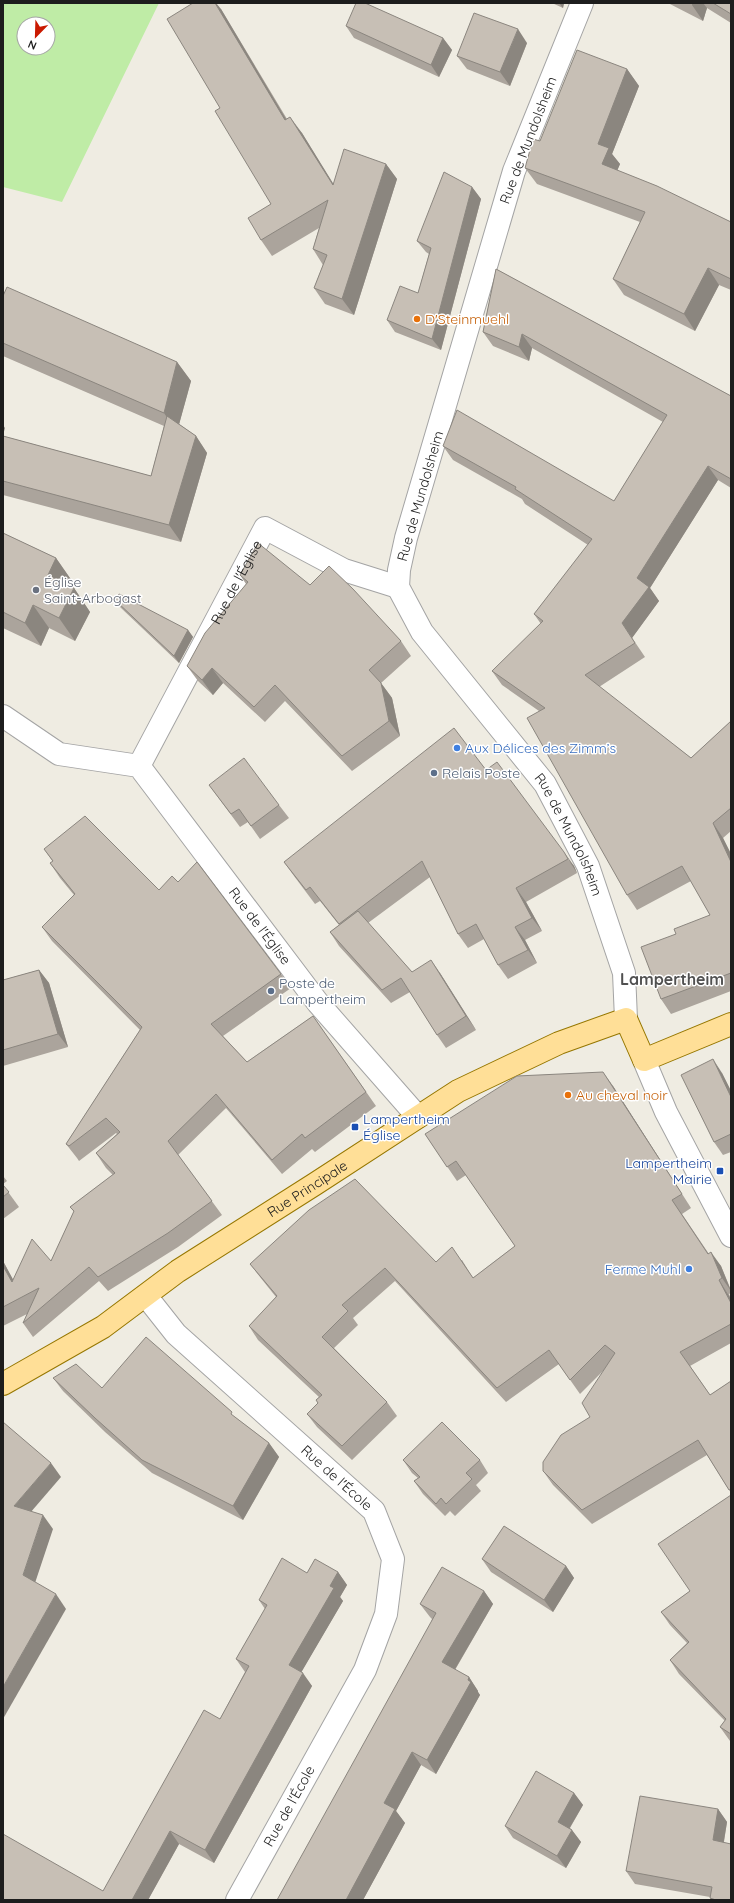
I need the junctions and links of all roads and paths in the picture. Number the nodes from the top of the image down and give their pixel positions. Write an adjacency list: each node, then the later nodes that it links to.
1 (582, 3): 2 (street, Rue de Mundolsheim)
2 (398, 587): 4 (street, Rue de l'Église); 5 (street, Rue de Mundolsheim)
3 (3, 716): 4 (street)
4 (139, 766): 8 (street, Rue de l'Église)
5 (626, 1019): 7 (main road); 8 (main road, Rue Principale)
6 (731, 1024): 7 (main road)
7 (644, 1060): 9 (street)
8 (418, 1117): 10 (main road, Rue Principale)
9 (731, 1236)
10 (146, 1296): 11 (main road, Rue Principale); 12 (street, Rue de l'École)
11 (3, 1384)
12 (237, 1900)

